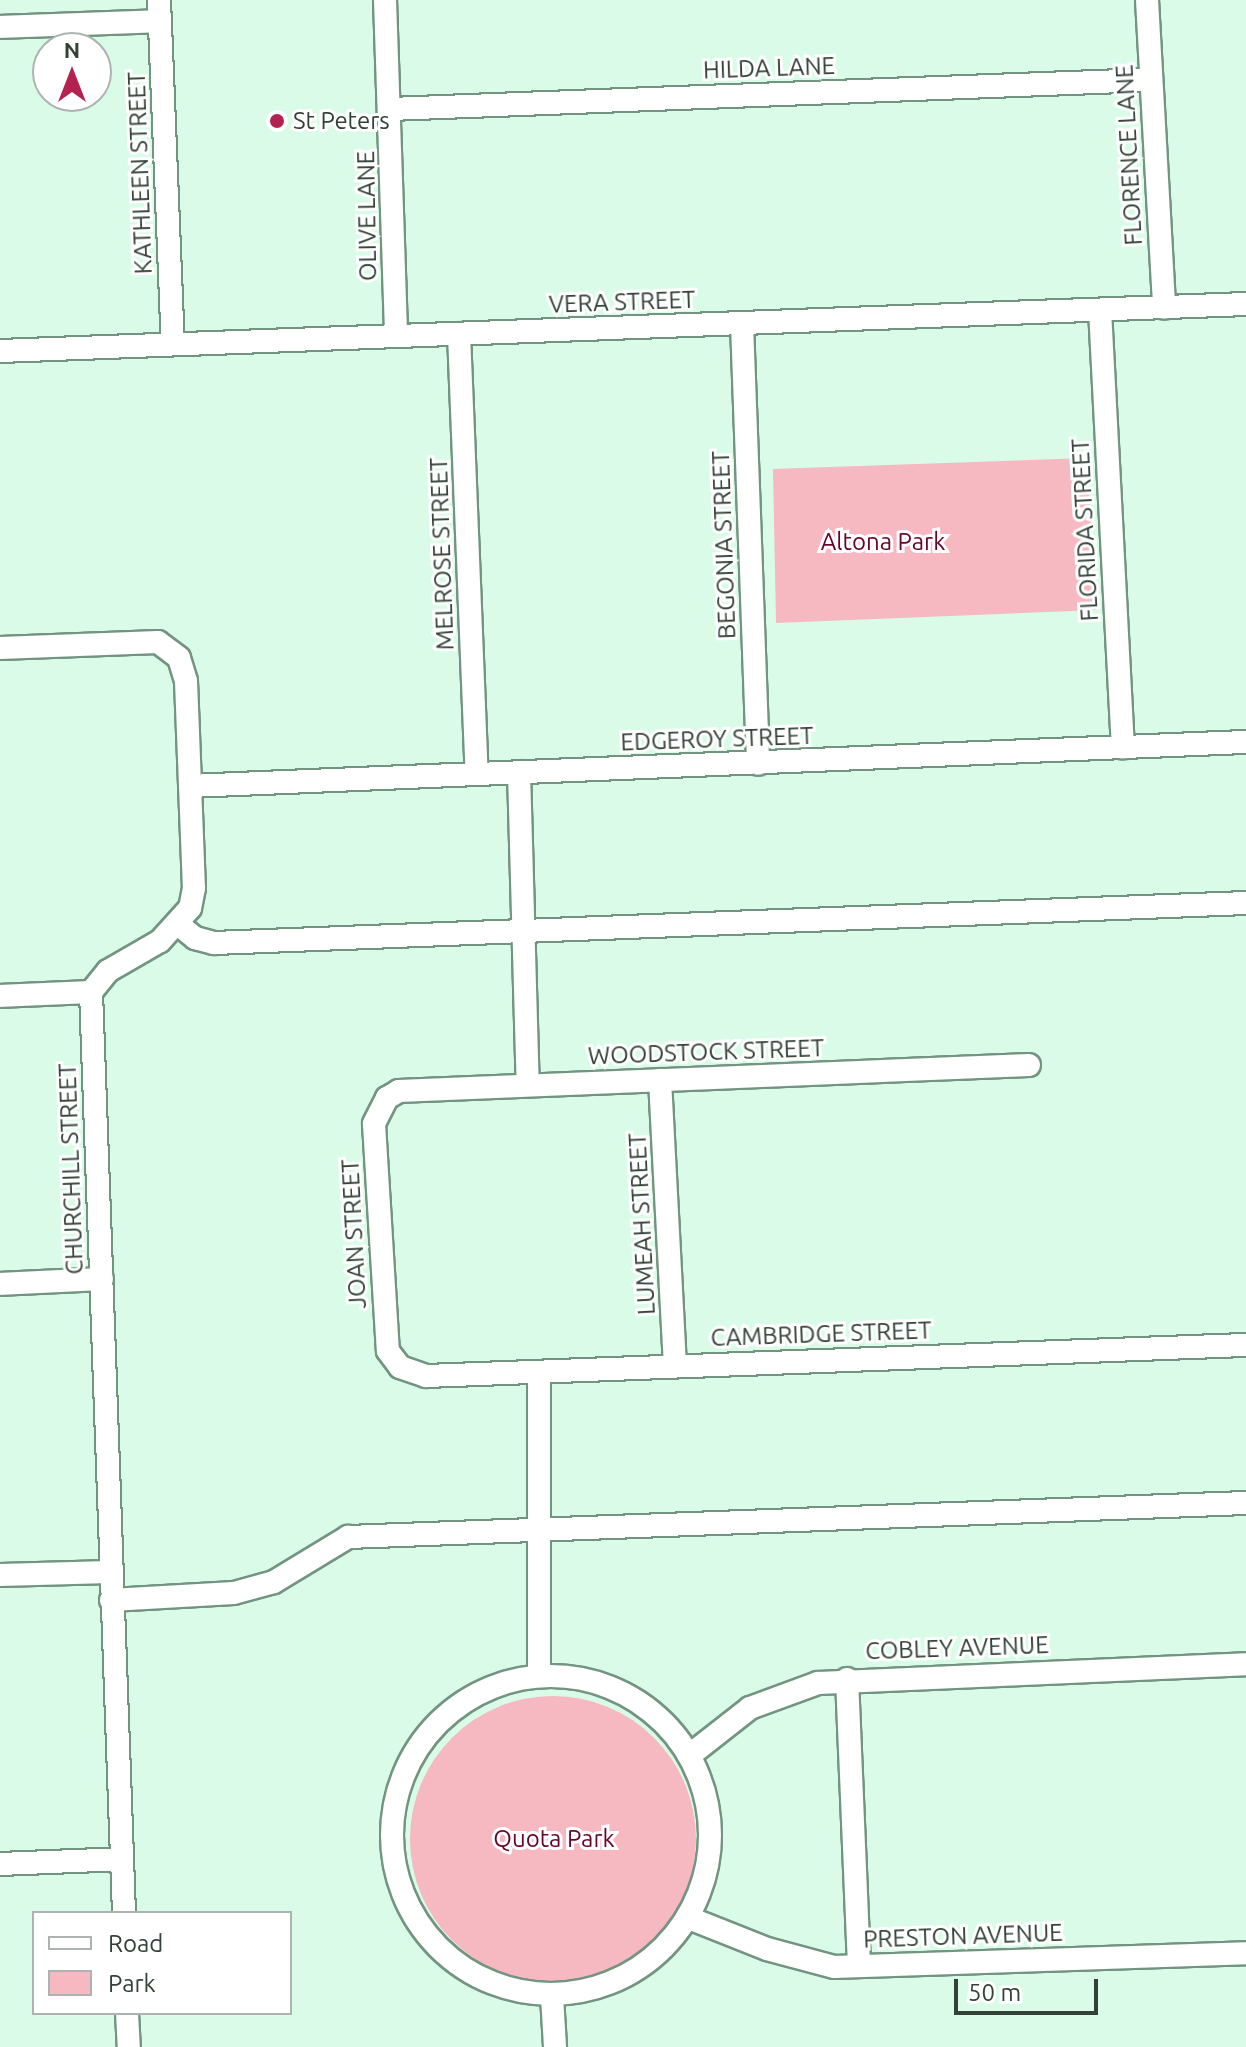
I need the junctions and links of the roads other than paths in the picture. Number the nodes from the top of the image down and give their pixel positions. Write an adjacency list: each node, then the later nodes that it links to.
1 (385, 0): 6 (street, OLIVE LANE)
2 (1147, 0): 5 (street, FLORENCE LANE)
3 (160, 10): 4 (street); 13 (street, KATHLEEN STREET)
4 (0, 27)
5 (1150, 80): 6 (street, HILDA LANE); 8 (street, FLORENCE LANE)
6 (390, 109): 12 (street, OLIVE LANE)
7 (1246, 304): 8 (street, VERA STREET)
8 (1164, 308): 9 (street, VERA STREET)
9 (1100, 310): 10 (street, VERA STREET); 17 (street, FLORIDA STREET)
10 (742, 324): 11 (street, VERA STREET); 18 (street, BEGONIA STREET)
11 (459, 334): 12 (street, VERA STREET); 20 (street, MELROSE STREET)
12 (396, 335): 13 (street, VERA STREET)
13 (173, 344): 14 (street, VERA STREET)
14 (0, 351)
15 (0, 648): 21 (street)
16 (1246, 742): 17 (street, EDGEROY STREET)
17 (1123, 747): 18 (street, EDGEROY STREET)
18 (758, 764): 19 (street, EDGEROY STREET)
19 (519, 772): 20 (street, EDGEROY STREET); 24 (street)
20 (477, 773): 21 (street, EDGEROY STREET)
21 (190, 786): 23 (street)
22 (1246, 903): 24 (street)
23 (179, 925): 24 (street); 25 (street)
24 (522, 930): 29 (street)
25 (91, 992): 26 (street); 31 (street, CHURCHILL STREET)
26 (0, 996)
27 (1029, 1065): 28 (street, WOODSTOCK STREET)
28 (660, 1080): 29 (street, WOODSTOCK STREET); 34 (street, LUMEAH STREET)
29 (528, 1085): 30 (street, WOODSTOCK STREET)
30 (387, 1098): 35 (street, JOAN STREET)
31 (102, 1279): 32 (street); 39 (street, CHURCHILL STREET)
32 (0, 1284)
33 (1246, 1345): 34 (street, CAMBRIDGE STREET)
34 (675, 1366): 36 (street, CAMBRIDGE STREET)
35 (400, 1367): 36 (street, CAMBRIDGE STREET)
36 (539, 1372): 38 (street)
37 (1246, 1503): 38 (street)
38 (540, 1530): 41 (street); 43 (street)
39 (110, 1572): 40 (street); 41 (street, CHURCHILL STREET)
40 (0, 1575)
41 (111, 1600): 46 (street, CHURCHILL STREET)
42 (1246, 1664): 44 (street, COBLEY AVENUE)
43 (539, 1676): 45 (street); 52 (street)
44 (847, 1679): 45 (street, COBLEY AVENUE); 51 (street)
45 (690, 1755): 49 (street)
46 (122, 1859): 47 (street); 48 (street, CHURCHILL STREET)
47 (0, 1864)
48 (124, 1911)
49 (689, 1918): 51 (street, PRESTON AVENUE); 52 (street)
50 (1246, 1953): 51 (street, PRESTON AVENUE)
51 (859, 1966)
52 (552, 1996): 55 (street)
53 (127, 2015): 54 (street)
54 (129, 2047)
55 (555, 2047)

